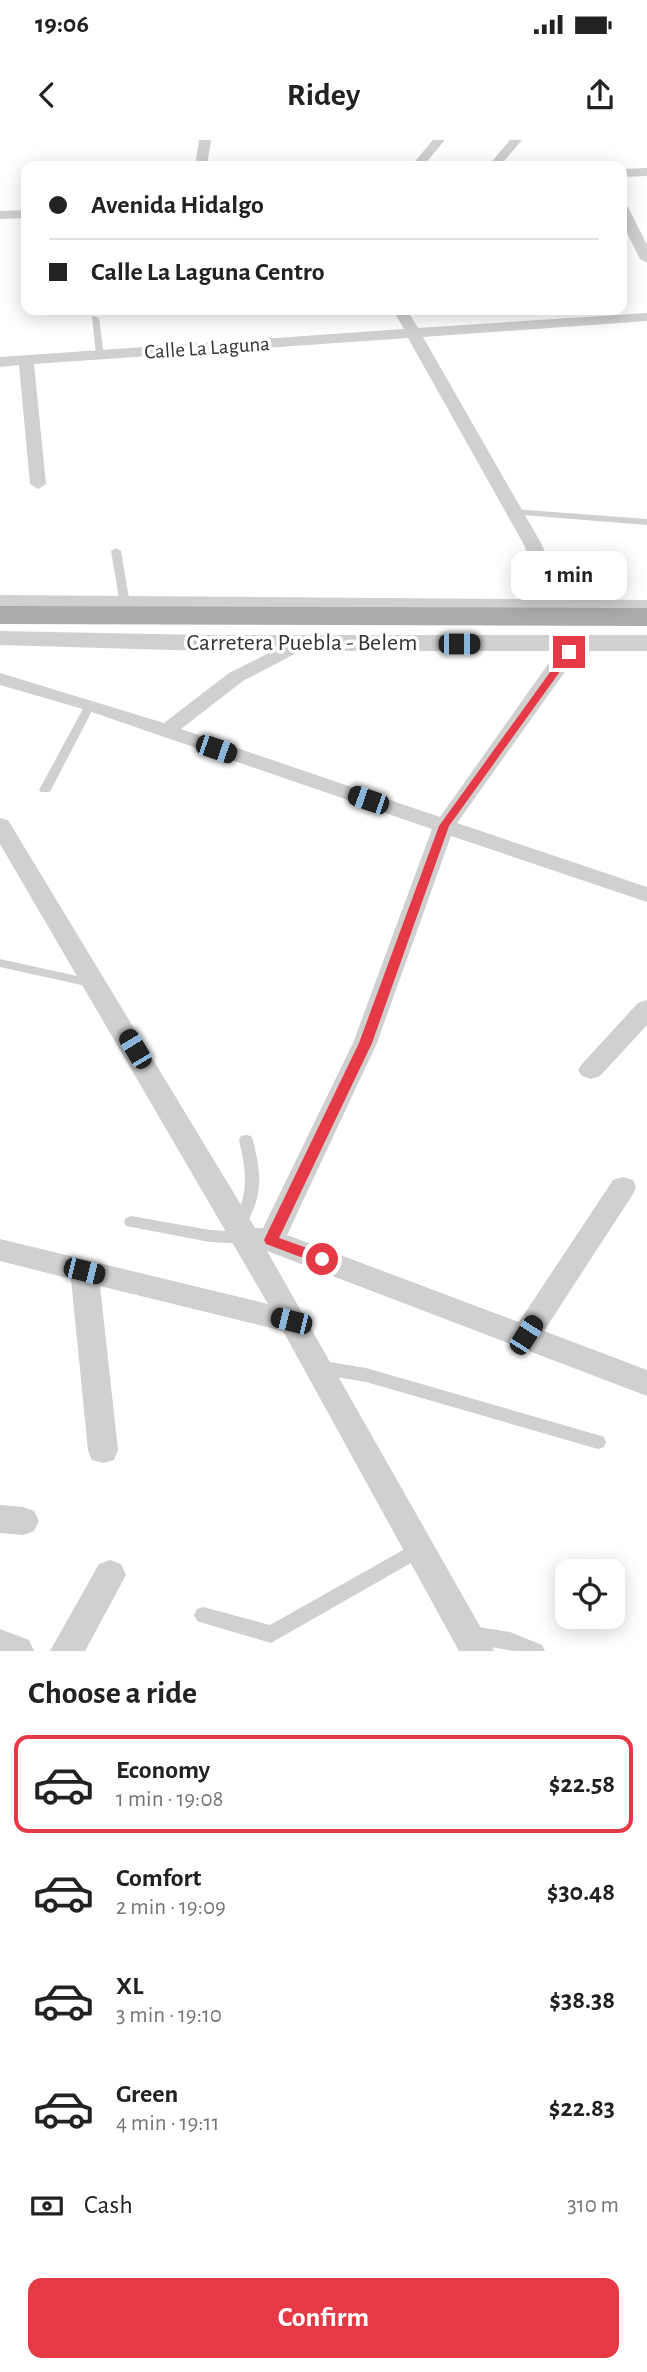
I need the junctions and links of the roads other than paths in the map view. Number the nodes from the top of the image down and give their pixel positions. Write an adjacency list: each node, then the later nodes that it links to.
1 (205, 140): 4 (street)
2 (439, 140): 5 (street)
3 (516, 140): 6 (street)
4 (202, 161)
5 (421, 161)
6 (498, 161)
7 (647, 172): 8 (street)
8 (627, 173)
9 (21, 214): 10 (street)
10 (0, 215)
11 (627, 219): 12 (street)
12 (647, 259)
13 (403, 315): 16 (street)
14 (647, 317): 16 (street, Calle La Laguna)
15 (95, 318): 17 (lane)
16 (413, 333): 17 (street, Calle La Laguna); 21 (street)
17 (100, 355): 18 (street, Calle La Laguna)
18 (26, 360): 19 (street, Calle La Laguna); 20 (street)
19 (0, 362)
20 (38, 484)
21 (513, 512): 22 (lane); 26 (street)
22 (647, 522)
23 (116, 551): 25 (lane)
24 (0, 602): 25 (street, Carretera Puebla - Belem)
25 (125, 604): 26 (street, Carretera Puebla - Belem)
26 (560, 607): 27 (street, Carretera Puebla - Belem)
27 (647, 607)
28 (0, 615): 29 (main road, Carretera Puebla - Belem)
29 (647, 617)
30 (0, 629): 31 (main road, Carretera Puebla - Belem)
31 (647, 631)
32 (0, 638): 33 (street, Carretera Puebla - Belem)
33 (301, 643): 35 (street, Carretera Puebla - Belem); 38 (street)
34 (647, 643): 35 (street, Carretera Puebla - Belem)
35 (572, 644): 41 (street)
36 (0, 679): 37 (street)
37 (90, 705): 38 (street); 39 (lane)
38 (165, 732): 41 (street)
39 (45, 790)
40 (0, 825): 44 (street)
41 (444, 826): 42 (street); 50 (street)
42 (647, 895)
43 (0, 963): 44 (lane)
44 (95, 984): 50 (street)
45 (647, 1009): 46 (street)
46 (591, 1070)
47 (246, 1140): 50 (lane)
48 (623, 1187): 54 (street)
49 (131, 1222): 50 (lane)
50 (252, 1234): 53 (street); 54 (street)
51 (0, 1250): 52 (street)
52 (84, 1271): 53 (street); 58 (street)
53 (291, 1321): 55 (street)
54 (526, 1335): 56 (street)
55 (317, 1367): 57 (lane); 59 (street)
56 (647, 1383)
57 (598, 1442)
58 (103, 1450)
59 (419, 1549): 61 (lane); 62 (street)
60 (110, 1575): 65 (street)
61 (202, 1615)
62 (472, 1643): 66 (lane)
63 (0, 1645): 64 (street)
64 (17, 1651)
65 (67, 1651)
66 (536, 1651)

